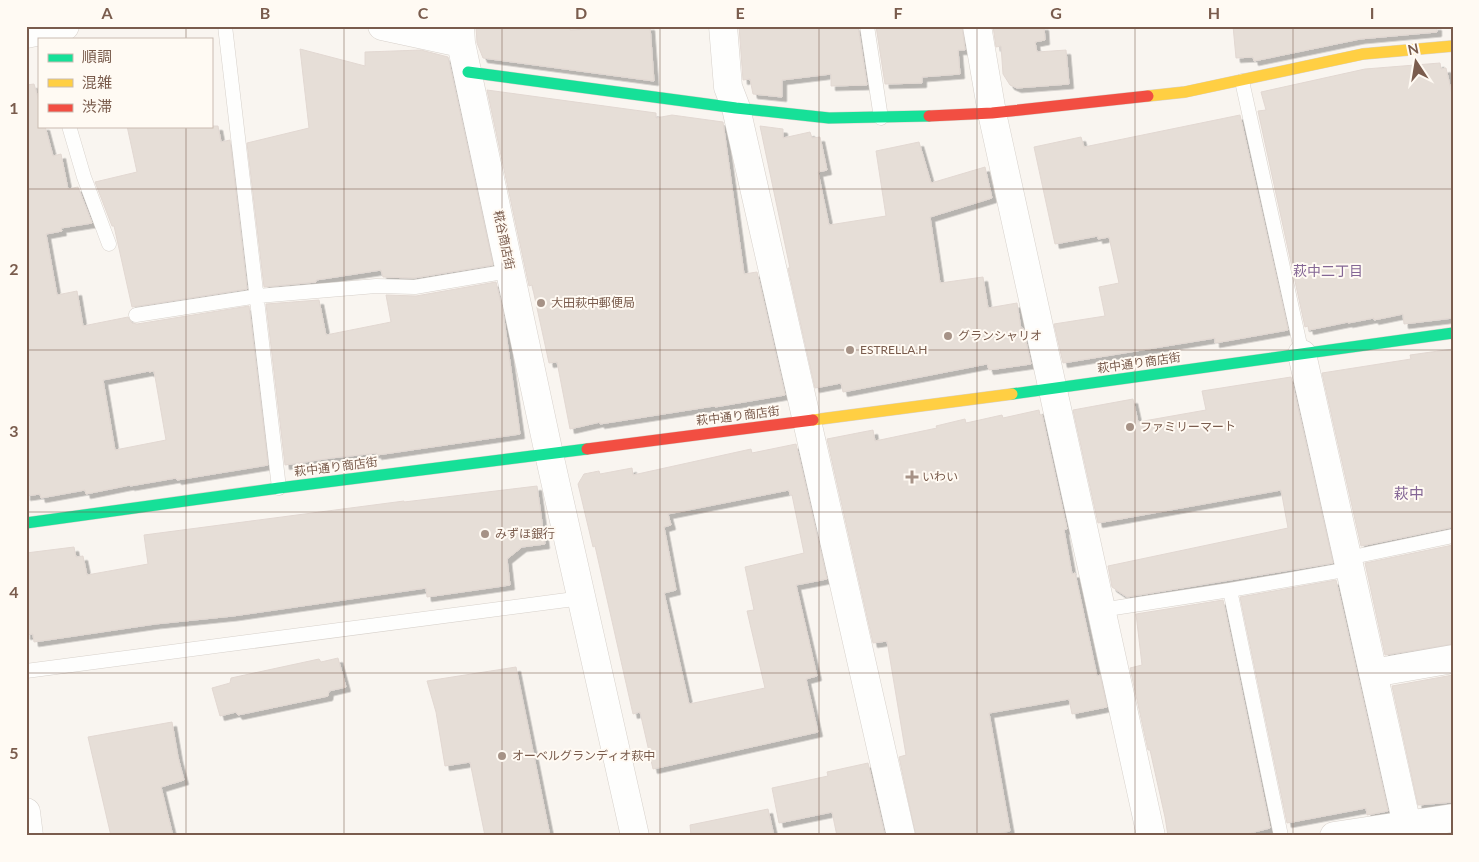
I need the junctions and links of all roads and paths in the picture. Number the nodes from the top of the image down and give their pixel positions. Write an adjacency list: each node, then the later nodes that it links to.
1 (225, 26): 16 (lane)
2 (382, 26): 6 (street)
3 (723, 26): 10 (street)
4 (867, 26): 12 (lane)
5 (977, 26): 11 (street)
6 (461, 34): 8 (street, 糀谷商店街)
7 (1453, 46): 9 (street)
8 (468, 72): 10 (street); 15 (street, 糀谷商店街)
9 (1242, 81): 11 (street); 19 (lane)
10 (736, 108): 12 (street); 21 (street)
11 (992, 113): 12 (street); 20 (street)
12 (881, 118)
13 (70, 128): 14 (lane)
14 (109, 244)
15 (510, 271): 16 (lane); 22 (street, 糀谷商店街)
16 (258, 296): 17 (lane); 23 (lane)
17 (136, 315)
18 (1453, 334): 19 (street, 萩中通り商店街)
19 (1302, 354): 20 (street, 萩中通り商店街); 26 (street)
20 (1053, 389): 21 (street, 萩中通り商店街); 29 (street)
21 (806, 421): 22 (street, 萩中通り商店街); 38 (street)
22 (547, 441): 23 (street, 萩中通り商店街); 28 (street, 糀谷商店街)
23 (279, 488): 24 (street, 萩中通り商店街)
24 (26, 523)
25 (1453, 536): 26 (lane)
26 (1349, 564): 27 (lane); 32 (street)
27 (1230, 590): 29 (lane); 40 (lane)
28 (582, 598): 31 (lane); 37 (street, 糀谷商店街)
29 (1101, 610): 39 (street)
30 (1453, 659): 32 (street)
31 (26, 671)
32 (1373, 673): 35 (street)
33 (26, 812): 36 (street)
34 (1453, 818): 35 (street)
35 (1407, 825): 41 (street)
36 (30, 836)
37 (635, 836)
38 (901, 836)
39 (1151, 836)
40 (1281, 836)
41 (1334, 836)

